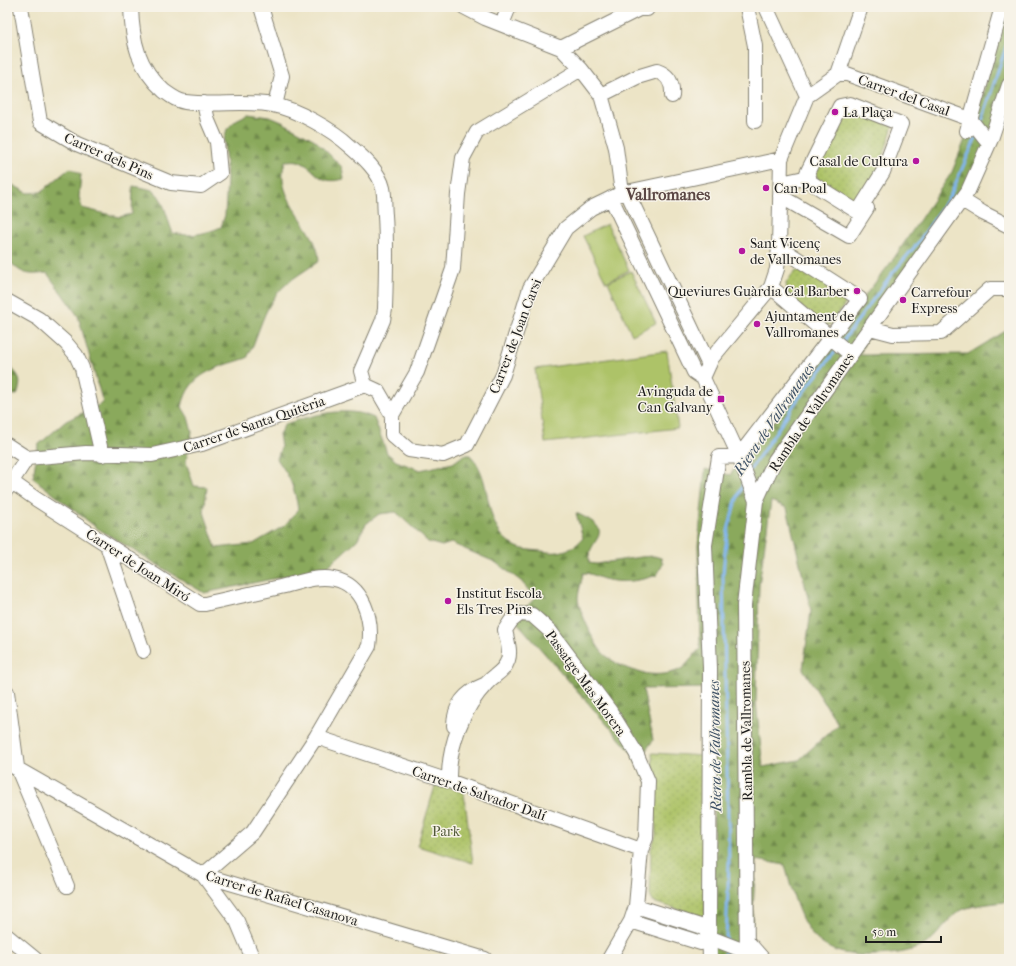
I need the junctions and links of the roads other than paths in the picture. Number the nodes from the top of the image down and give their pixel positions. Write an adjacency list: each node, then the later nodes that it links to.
1 (21, 7): 19 (street, Carrer dels Pins)
2 (132, 7): 19 (street)
3 (261, 7): 20 (street)
4 (464, 7): 11 (street)
5 (509, 7): 11 (street)
6 (747, 7): 21 (street)
7 (766, 7): 18 (street)
8 (861, 7): 14 (street)
9 (1002, 7): 22 (street)
10 (647, 9): 12 (street)
11 (502, 24): 12 (street)
12 (561, 48): 13 (street)
13 (581, 69): 16 (street); 41 (street)
14 (838, 74): 18 (street); 22 (street, Carrer del Casal)
15 (1009, 85): 23 (street, Rambla de Vallromanes)
16 (601, 95): 17 (street); 27 (street)
17 (672, 96)
18 (807, 96): 24 (street)
19 (204, 103): 20 (street)
20 (274, 105): 40 (street)
21 (755, 121)
22 (968, 125): 23 (street)
23 (989, 143): 28 (street, Rambla de Vallromanes)
24 (781, 159): 26 (street); 27 (street, Carrer de Joan Carsi)
25 (809, 178): 25 (street); 26 (street)
26 (780, 190): 29 (street); 31 (street)
27 (620, 194): 38 (street); 39 (street); 41 (street, Carrer de Joan Carsi)
28 (962, 200): 30 (street); 35 (street, Rambla de Vallromanes)
29 (867, 208)
30 (1009, 226)
31 (779, 247): 32 (street); 36 (street, Rambla de Vallromanes)
32 (771, 287): 36 (street); 38 (street)
33 (1009, 289): 35 (street)
34 (7, 301): 43 (street)
35 (870, 328): 37 (street, Rambla de Vallromanes)
36 (830, 337): 37 (street); 44 (street, Rambla de Vallromanes)
37 (850, 354): 47 (street, Rambla de Vallromanes)
38 (709, 365): 39 (street)
39 (702, 378): 44 (street)
40 (365, 385): 41 (street); 43 (street, Carrer de Santa Quitèria)
41 (392, 414)
42 (7, 444): 45 (street)
43 (102, 455): 45 (street, Carrer de Santa Quitèria)
44 (739, 456): 47 (street); 60 (street)
45 (27, 458): 46 (street)
46 (9, 486): 48 (street, Carrer de Joan Miró)
47 (756, 501): 61 (street, Rambla de Vallromanes)
48 (107, 545): 49 (street); 51 (street, Carrer de Joan Miró)
49 (143, 651)
50 (7, 692): 52 (street)
51 (316, 737): 53 (street, Carrer de Salvador Dalí); 55 (street)
52 (12, 765): 55 (street, Carrer de Rafael Casanova); 56 (street)
53 (449, 781): 54 (street, Carrer de Salvador Dalí); 54 (street, Passatge Mas Morera)
54 (641, 850): 57 (street)
55 (203, 875): 63 (street); 64 (street, Carrer de Rafael Casanova)
56 (67, 886)
57 (636, 906): 58 (street); 60 (street)
58 (631, 920): 60 (street); 65 (street)
59 (7, 936): 62 (street)
60 (711, 938): 61 (street); 66 (street)
61 (747, 950): 67 (street)
62 (35, 959)
63 (253, 959)
64 (485, 959)
65 (610, 959)
66 (710, 959)
67 (763, 959)

